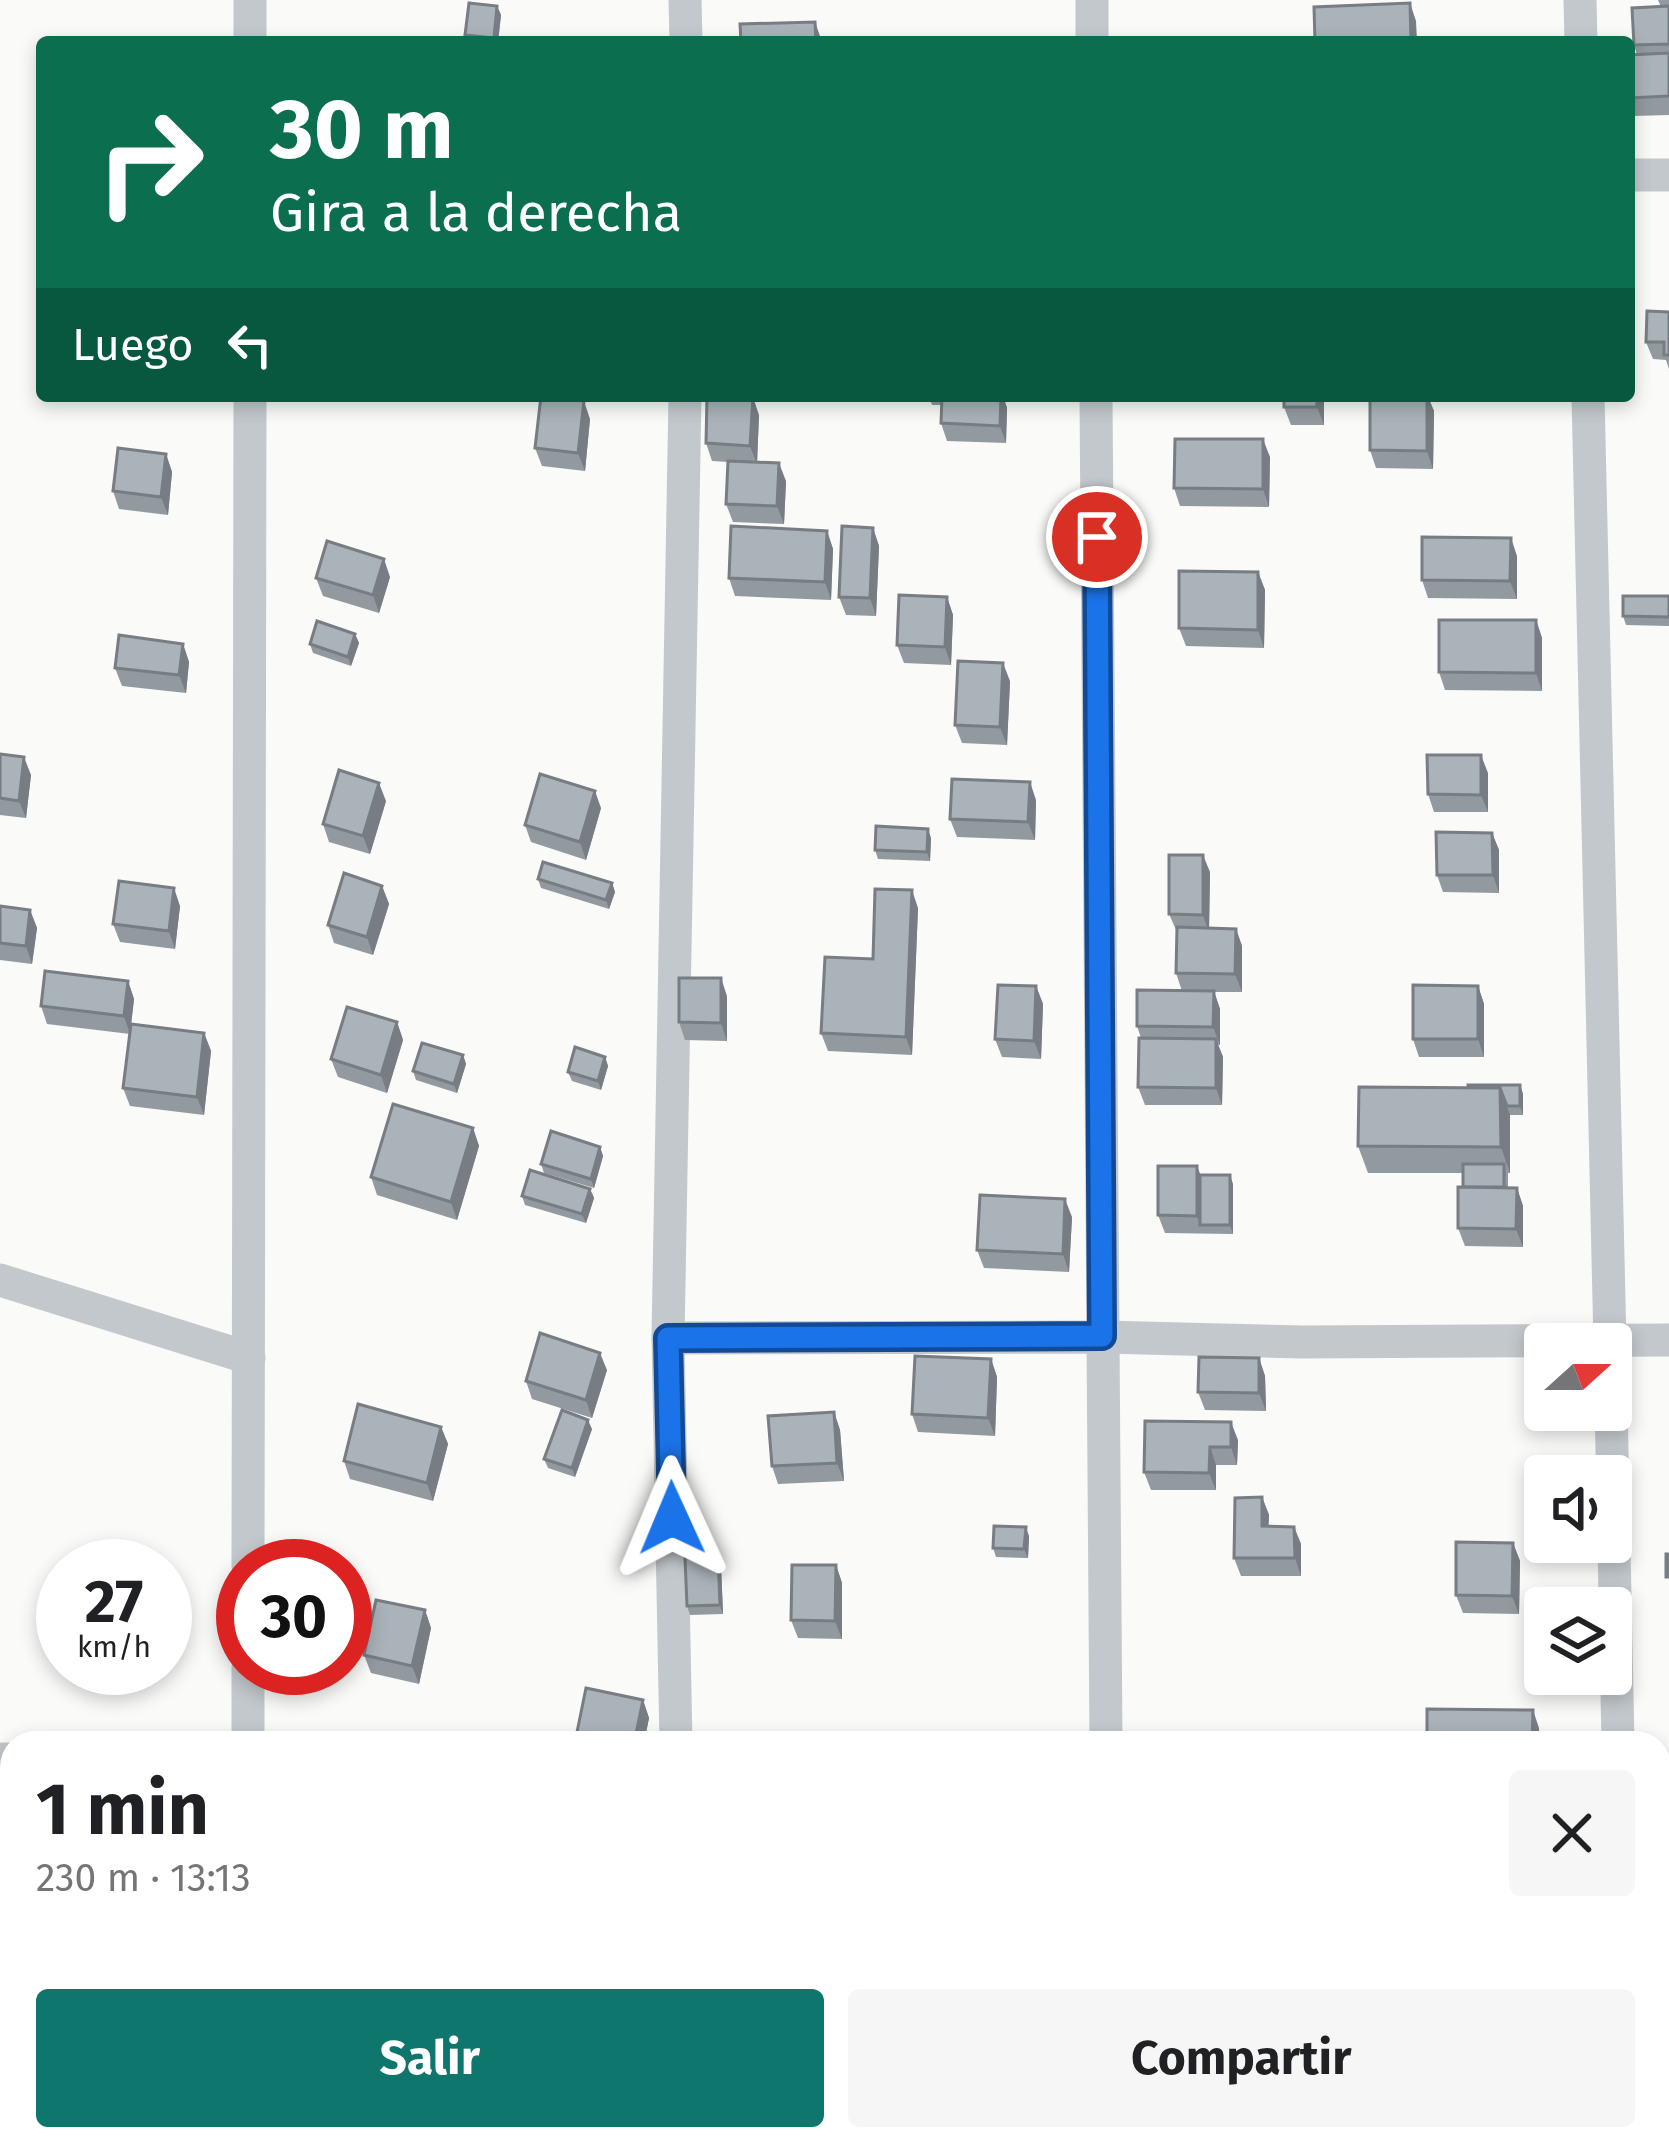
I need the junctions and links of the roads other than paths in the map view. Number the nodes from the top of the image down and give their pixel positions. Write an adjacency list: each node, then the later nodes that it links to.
1 (250, 0): 5 (street)
2 (685, 0): 6 (street)
3 (1092, 0): 7 (street)
4 (1580, 0): 8 (street)
5 (250, 36)
6 (686, 36)
7 (1092, 36)
8 (1581, 36)
9 (1635, 175): 10 (street)
10 (1669, 175)
11 (250, 402): 22 (street)
12 (685, 402): 18 (street)
13 (1096, 402): 17 (street)
14 (1588, 402): 16 (street)
15 (0, 1280): 22 (street)
16 (1610, 1323)
17 (1102, 1336): 18 (street); 21 (street); 28 (street)
18 (668, 1338): 27 (street)
19 (1669, 1340): 20 (street)
20 (1632, 1342)
21 (1524, 1343)
22 (249, 1358): 24 (street)
23 (1612, 1431): 29 (street)
24 (248, 1539)
25 (248, 1695): 26 (street)
26 (248, 1731)
27 (676, 1731)
28 (1106, 1731)
29 (1618, 1731)

